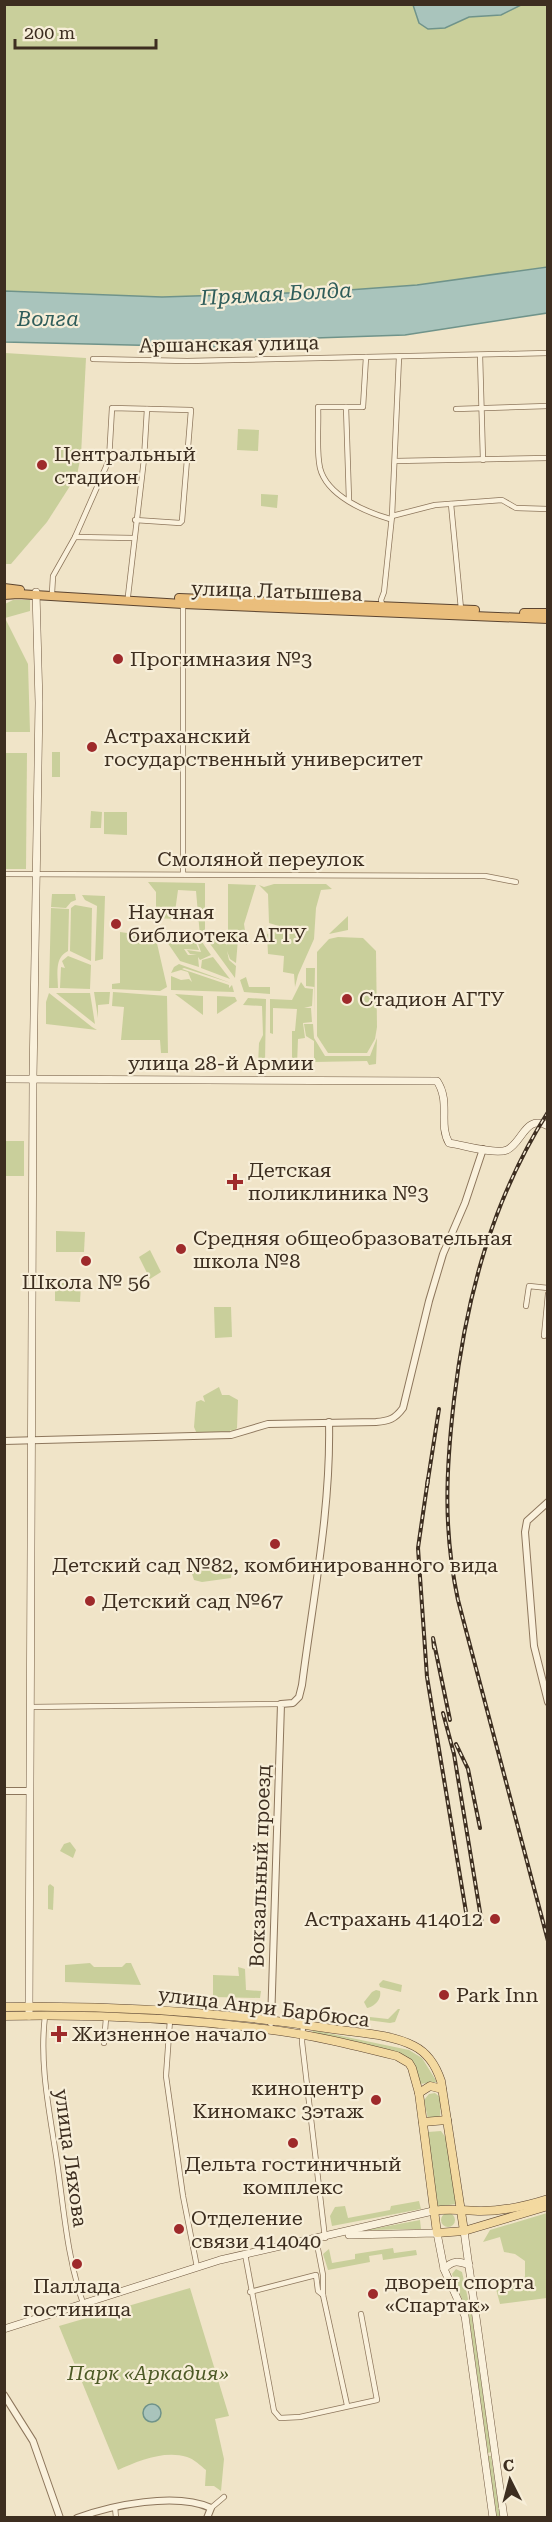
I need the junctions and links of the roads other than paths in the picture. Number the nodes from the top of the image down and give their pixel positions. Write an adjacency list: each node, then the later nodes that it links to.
1 (548, 353): 2 (street, Аршанская улица)
2 (480, 355): 4 (street, Аршанская улица); 8 (street)
3 (366, 357): 4 (street, Аршанская улица); 5 (street, Аршанская улица); 7 (street)
4 (399, 357): 15 (street)
5 (93, 359)
6 (548, 406): 8 (street)
7 (346, 407): 16 (street); 16 (street)
8 (481, 408): 10 (street); 14 (street)
9 (147, 409): 11 (street); 13 (street); 20 (street)
10 (456, 409)
11 (109, 456): 13 (street); 21 (street)
12 (548, 458): 14 (street)
13 (144, 459): 20 (street)
14 (483, 460): 15 (street)
15 (395, 461): 19 (street)
16 (349, 500): 19 (street)
17 (451, 504): 18 (street); 19 (street); 30 (street)
18 (548, 509)
19 (391, 517): 29 (street)
20 (135, 520): 22 (street)
21 (75, 537): 22 (street); 25 (street)
22 (134, 537): 27 (street)
23 (4, 588): 24 (highway, улица Латышева)
24 (36, 593): 25 (highway, улица Латышева); 26 (highway, улица Латышева); 28 (highway, улица Латышева); 35 (main road)
25 (52, 593): 27 (highway, улица Латышева)
26 (4, 595)
27 (128, 596): 28 (highway, улица Латышева)
28 (182, 601): 29 (highway, улица Латышева); 33 (street)
29 (383, 609): 30 (highway, улица Латышева)
30 (461, 613): 31 (highway, улица Латышева); 32 (highway, улица Латышева)
31 (548, 613)
32 (548, 619)
33 (183, 873): 35 (street, Смоляной переулок); 36 (street, Смоляной переулок)
34 (4, 874): 35 (street, Смоляной переулок)
35 (37, 874): 38 (main road)
36 (516, 882)
37 (4, 1079): 38 (main road, улица 28-й Армии)
38 (33, 1079): 40 (main road, улица 28-й Армии); 47 (main road)
39 (548, 1126): 40 (main road)
40 (483, 1149): 45 (street)
41 (548, 1288): 43 (street)
42 (548, 1294): 44 (street)
43 (526, 1306)
44 (544, 1336)
45 (329, 1422): 47 (street); 51 (street)
46 (4, 1441): 47 (street)
47 (31, 1441): 52 (main road)
48 (548, 1502): 49 (street)
49 (544, 1677): 50 (street)
50 (548, 1702)
51 (281, 1704): 52 (street); 62 (street, Вокзальный проезд)
52 (30, 1707): 54 (main road)
53 (4, 1791): 54 (street)
54 (29, 1791): 56 (main road)
55 (4, 2007): 56 (main road, улица Анри Барбюса)
56 (29, 2007): 58 (main road); 60 (main road, улица Анри Барбюса)
57 (4, 2016): 58 (main road, улица Анри Барбюса)
58 (29, 2016): 59 (main road, улица Анри Барбюса)
59 (45, 2016): 61 (main road, улица Анри Барбюса); 85 (street, улица Ляхова)
60 (170, 2016): 61 (main road, улица Анри Барбюса); 62 (main road, улица Анри Барбюса); 64 (main road, улица Анри Барбюса); 81 (street)
61 (106, 2018): 66 (street)
62 (272, 2020): 63 (main road, улица Анри Барбюса); 64 (street, Вокзальный проезд)
63 (303, 2024): 65 (street); 67 (main road, улица Анри Барбюса)
64 (270, 2030): 65 (main road, улица Анри Барбюса)
65 (301, 2035): 68 (main road, улица Анри Барбюса); 77 (street)
66 (104, 2043)
67 (442, 2089): 68 (main road); 69 (main road, улица Анри Барбюса)
68 (419, 2093): 70 (main road, улица Анри Барбюса)
69 (447, 2120): 70 (main road); 73 (main road, улица Анри Барбюса)
70 (423, 2122): 74 (main road, улица Анри Барбюса)
71 (548, 2199): 73 (main road)
72 (548, 2205): 75 (main road)
73 (461, 2209): 74 (main road); 75 (main road, улица Анри Барбюса)
74 (433, 2211): 76 (main road, улица Анри Барбюса); 77 (main road)
75 (464, 2230): 76 (main road); 80 (main road)
76 (437, 2233): 77 (main road); 82 (main road)
77 (326, 2238): 78 (main road)
78 (316, 2239): 79 (main road); 84 (street)
79 (245, 2254): 81 (main road); 83 (street)
80 (469, 2265): 82 (main road); 98 (main road)
81 (197, 2267): 85 (main road)
82 (444, 2269): 97 (main road)
83 (250, 2292): 84 (street); 89 (street)
84 (323, 2295): 89 (street)
85 (83, 2303): 87 (main road)
86 (361, 2314): 89 (street)
87 (4, 2329)
88 (4, 2395): 93 (street)
89 (347, 2405)
90 (224, 2497): 92 (street)
91 (115, 2506): 92 (street); 94 (street); 95 (street)
92 (211, 2508): 96 (street)
93 (60, 2517)
94 (77, 2517)
95 (116, 2517)
96 (207, 2517)
97 (493, 2517)
98 (504, 2517)

